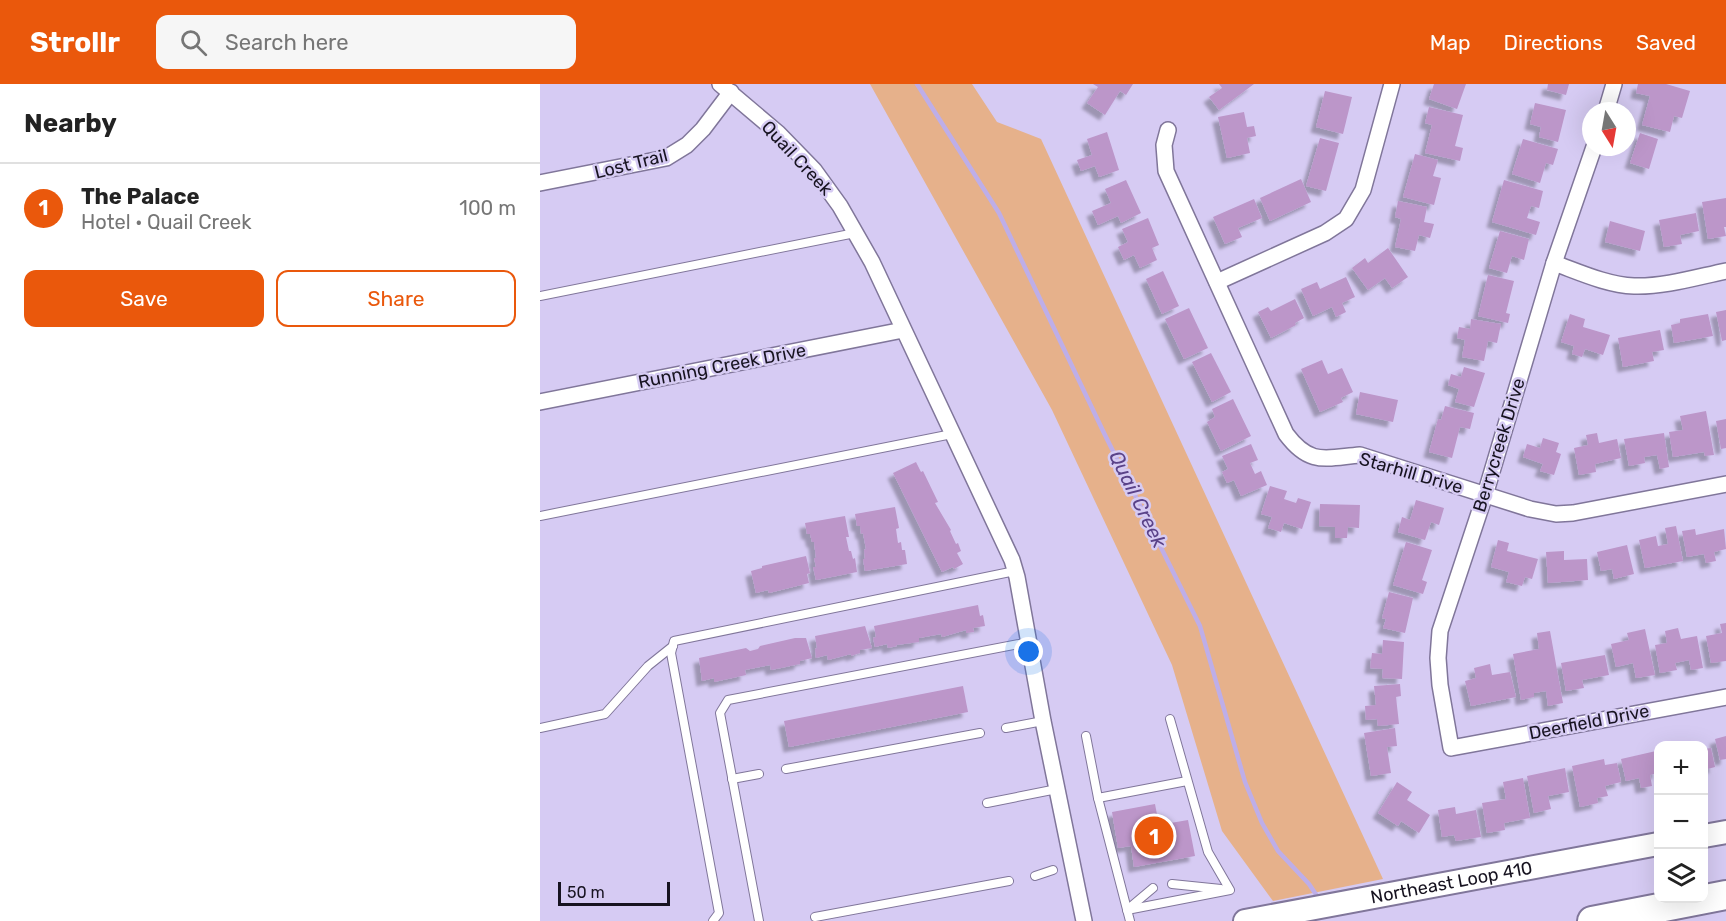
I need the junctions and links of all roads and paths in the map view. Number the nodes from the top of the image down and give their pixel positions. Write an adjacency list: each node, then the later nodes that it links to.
1 (1392, 84): 11 (street)
2 (1614, 84): 4 (street)
3 (725, 88): 7 (street, Lost Trail); 8 (street, Quail Creek)
4 (1609, 102)
5 (1168, 130): 11 (street, Starhill Drive)
6 (1591, 156): 9 (street, Berrycreek Drive)
7 (540, 183)
8 (855, 233): 12 (lane); 13 (street, Quail Creek)
9 (1554, 263): 10 (street); 17 (street, Berrycreek Drive)
10 (1726, 271)
11 (1217, 282): 17 (street, Starhill Drive)
12 (540, 296)
13 (903, 330): 14 (street, Running Creek Drive); 15 (street, Quail Creek)
14 (540, 402)
15 (952, 434): 18 (lane); 19 (street, Quail Creek)
16 (1726, 484): 17 (street, Starhill Drive)
17 (1485, 495): 29 (street, Berrycreek Drive)
18 (540, 516)
19 (1015, 571): 20 (street, Quail Creek); 21 (lane)
20 (1029, 642): 24 (street, Quail Creek); 32 (lane)
21 (673, 646): 25 (lane); 49 (lane)
22 (1726, 697): 29 (street, Deerfield Drive)
23 (1170, 719): 33 (lane)
24 (1043, 721): 26 (lane); 34 (street, Quail Creek)
25 (540, 728)
26 (1006, 728)
27 (980, 733): 30 (lane)
28 (1086, 736): 35 (lane)
29 (1451, 748)
30 (786, 769)
31 (759, 774): 32 (lane)
32 (732, 779): 50 (lane)
33 (1187, 781): 35 (lane); 45 (lane)
34 (1057, 789): 36 (lane); 51 (street, Quail Creek)
35 (1098, 798): 47 (lane)
36 (987, 803)
37 (1726, 832): 38 (main road)
38 (1708, 835)
39 (1654, 845): 53 (main road, Northeast Loop 410)
40 (1053, 870): 41 (lane)
41 (1035, 876)
42 (1009, 881): 48 (lane)
43 (1172, 884): 45 (lane)
44 (1153, 888): 47 (lane)
45 (1230, 890): 47 (lane)
46 (1726, 895): 54 (highway)
47 (1127, 910): 52 (lane)
48 (815, 917)
49 (713, 921)
50 (759, 921)
51 (1084, 921)
52 (1130, 921)
53 (1245, 921)
54 (1592, 921)

